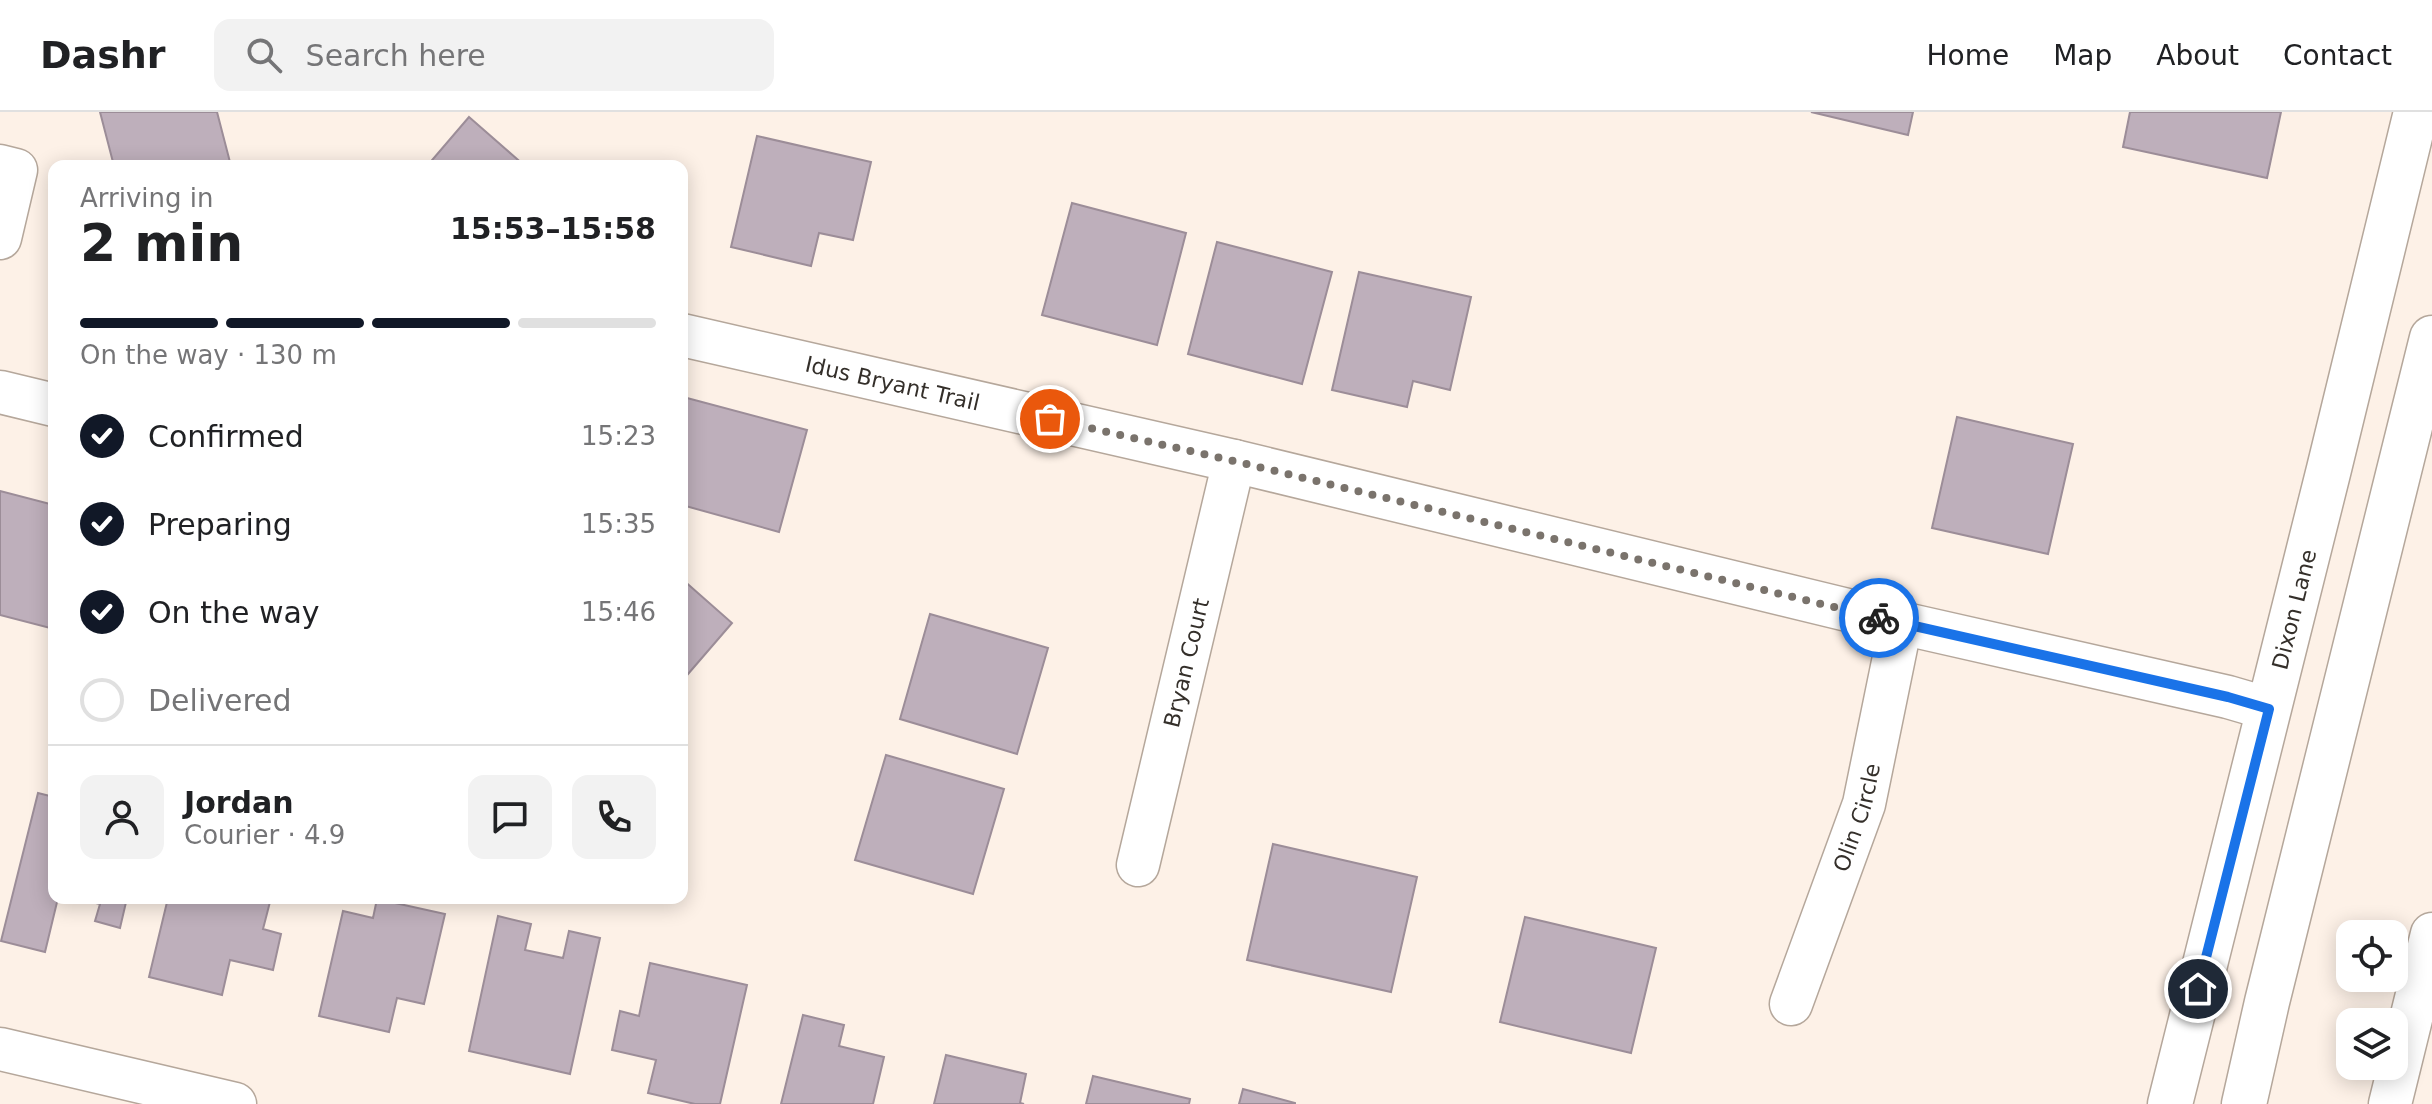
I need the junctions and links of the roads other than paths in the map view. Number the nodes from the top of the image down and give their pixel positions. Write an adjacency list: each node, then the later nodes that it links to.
1 (2416, 112): 10 (main road, Dixon Lane)
2 (0, 166): 3 (street)
3 (0, 238)
4 (688, 336): 8 (street, Idus Bryant Trail)
5 (2432, 338): 17 (main road)
6 (0, 392): 7 (street)
7 (48, 404)
8 (1234, 461): 9 (street, Idus Bryant Trail); 11 (street, Bryan Court)
9 (1901, 623): 10 (street, Idus Bryant Trail); 13 (street, Olin Circle)
10 (2269, 709): 16 (main road, Dixon Lane)
11 (1138, 865)
12 (2432, 934): 18 (street)
13 (1791, 1004)
14 (0, 1049): 15 (street)
15 (235, 1104)
16 (2170, 1104)
17 (2244, 1104)
18 (2390, 1104)

